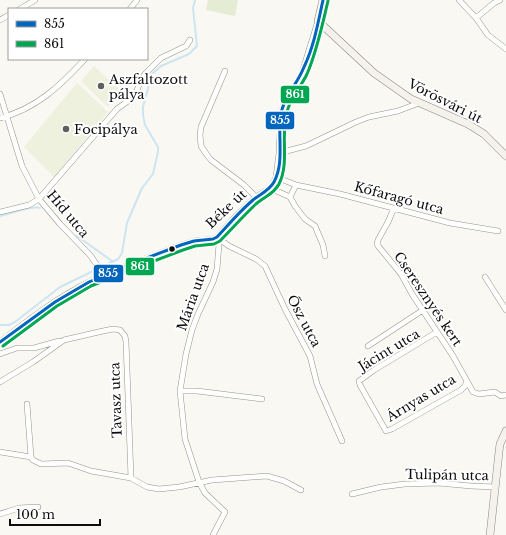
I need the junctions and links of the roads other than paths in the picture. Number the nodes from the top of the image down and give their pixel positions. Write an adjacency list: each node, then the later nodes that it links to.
1 (35, 0): 6 (street)
2 (137, 0): 7 (street)
3 (323, 0): 9 (main road, Béke út)
4 (459, 0): 8 (street)
5 (500, 0): 8 (street)
6 (22, 8)
7 (131, 8)
8 (476, 18): 11 (street)
9 (318, 21): 15 (main road, Vörösvári út); 18 (street, Béke út)
10 (190, 40): 25 (street)
11 (506, 49)
12 (84, 60): 16 (street)
13 (225, 70): 24 (street)
14 (0, 94): 16 (street, Híd utca)
15 (419, 103): 18 (street); 19 (main road, Vörösvári út)
16 (7, 116): 17 (street); 25 (street, Híd utca)
17 (0, 118)
18 (279, 154): 20 (street, Béke út)
19 (506, 156)
20 (276, 177): 21 (street, Kőfaragó utca); 22 (street, Béke út)
21 (296, 185): 23 (street); 26 (street, Kőfaragó utca)
22 (270, 188): 23 (street); 24 (street, Béke út)
23 (290, 197): 30 (street)
24 (256, 198): 29 (street, Béke út)
25 (39, 199): 27 (street); 31 (street, Híd utca)
26 (394, 208): 28 (street, Kőfaragó utca); 33 (street, Cseresznyés kert)
27 (0, 212)
28 (498, 231)
29 (217, 237): 31 (street, Béke út); 42 (street, Mária utca); 48 (street, Ősz utca)
30 (325, 256)
31 (103, 273): 37 (street, Béke út)
32 (485, 276): 34 (street)
33 (423, 310): 35 (street, Cseresznyés kert); 38 (street)
34 (506, 310)
35 (438, 332): 41 (street, Cseresznyés kert); 46 (street, Jácint utca)
36 (64, 340): 39 (street); 40 (street); 51 (street, Tavasz utca)
37 (0, 342)
38 (368, 346)
39 (0, 354)
40 (0, 382)
41 (467, 382): 43 (street); 46 (street, Árnyas utca)
42 (180, 391): 44 (street); 52 (street, Mária utca)
43 (506, 395)
44 (262, 398)
45 (27, 404): 50 (street)
46 (386, 431)
47 (506, 431): 53 (main road)
48 (342, 441)
49 (0, 452): 50 (street)
50 (31, 457): 51 (street)
51 (131, 478): 52 (street)
52 (199, 482): 54 (street); 58 (street, Mária utca)
53 (495, 487): 55 (street, Tulipán utca); 59 (main road)
54 (301, 490)
55 (352, 494)
56 (38, 507): 57 (street)
57 (0, 514)
58 (213, 535)
59 (490, 535)

